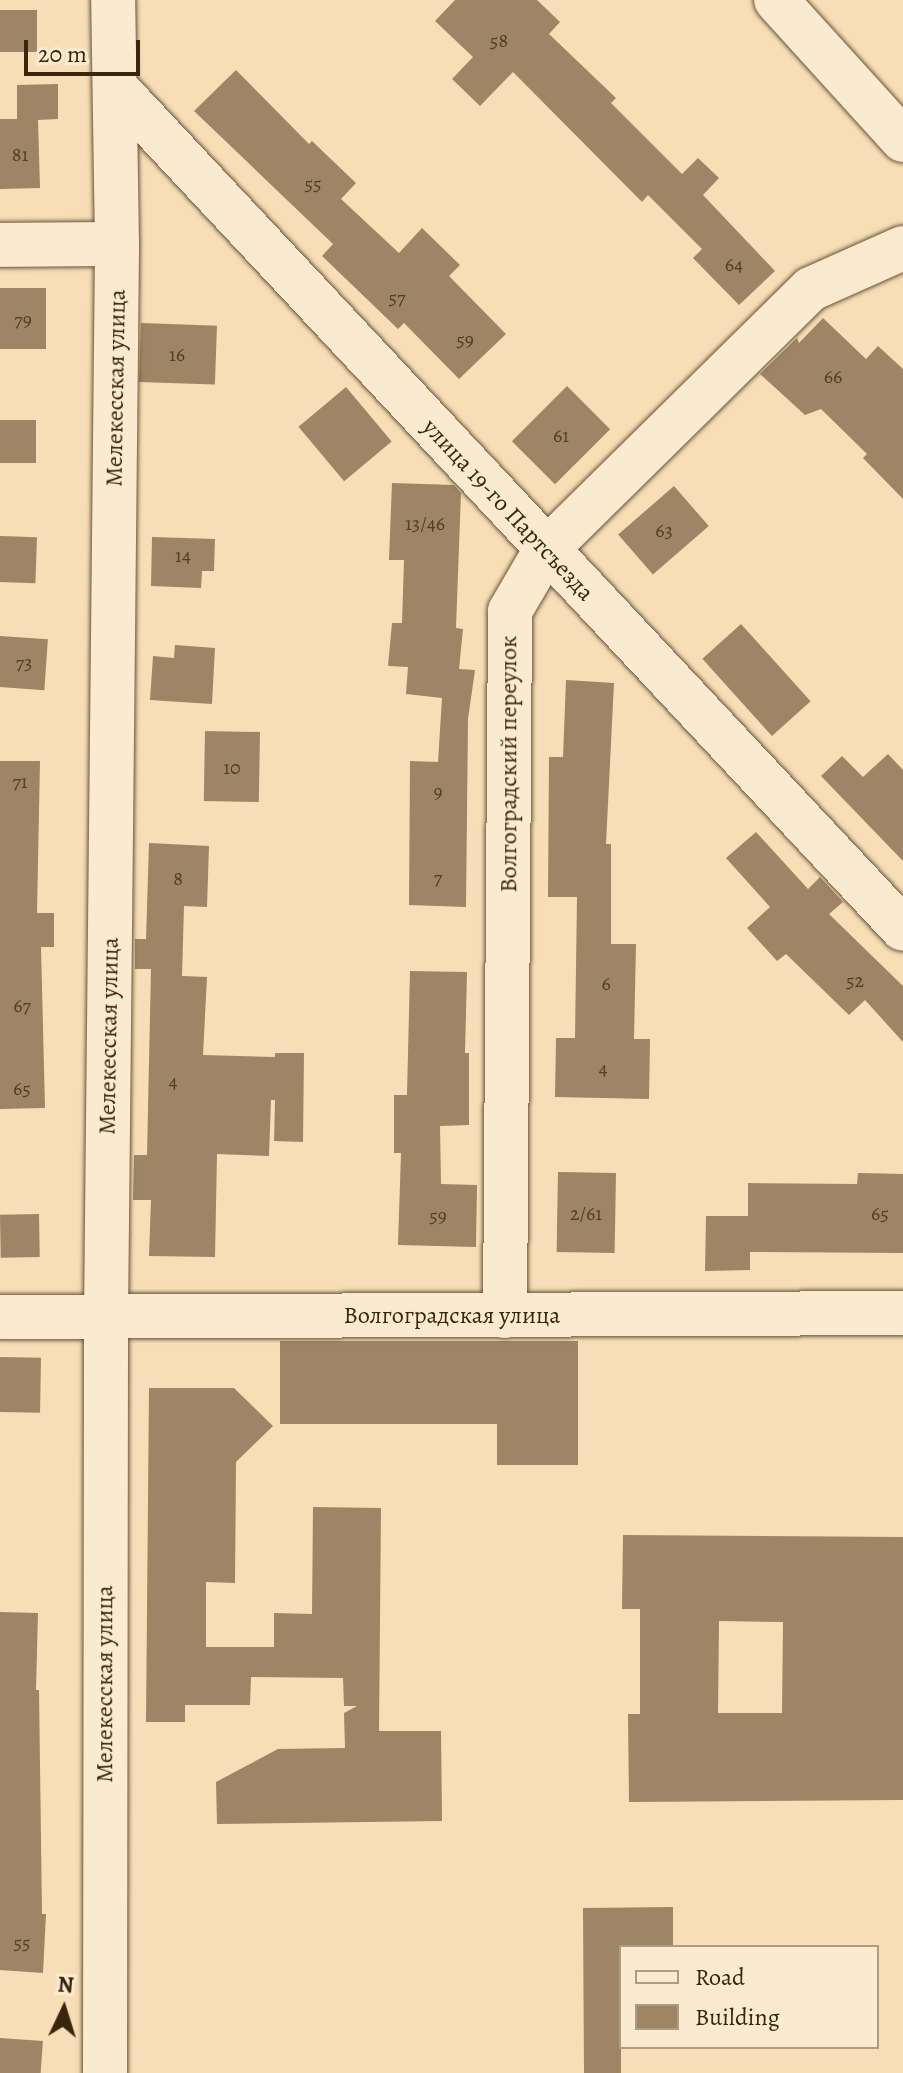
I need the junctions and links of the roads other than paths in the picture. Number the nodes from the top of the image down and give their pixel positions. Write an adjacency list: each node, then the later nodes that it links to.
1 (113, 0): 3 (street, Мелекесская улица)
2 (776, 0): 4 (street)
3 (117, 89): 5 (street, Мелекесская улица); 8 (street, улица 19-го Партсъезда)
4 (903, 140)
5 (117, 244): 6 (street); 13 (street, Мелекесская улица)
6 (0, 245)
7 (903, 248): 8 (street, Волгоградский переулок)
8 (545, 551): 9 (street, улица 19-го Партсъезда); 11 (street, Волгоградский переулок)
9 (903, 929)
10 (903, 1313): 11 (street, Волгоградская улица)
11 (505, 1316): 13 (street, Волгоградская улица)
12 (0, 1317): 13 (street, Волгоградская улица)
13 (106, 1317): 14 (street, Мелекесская улица)
14 (105, 2073)

